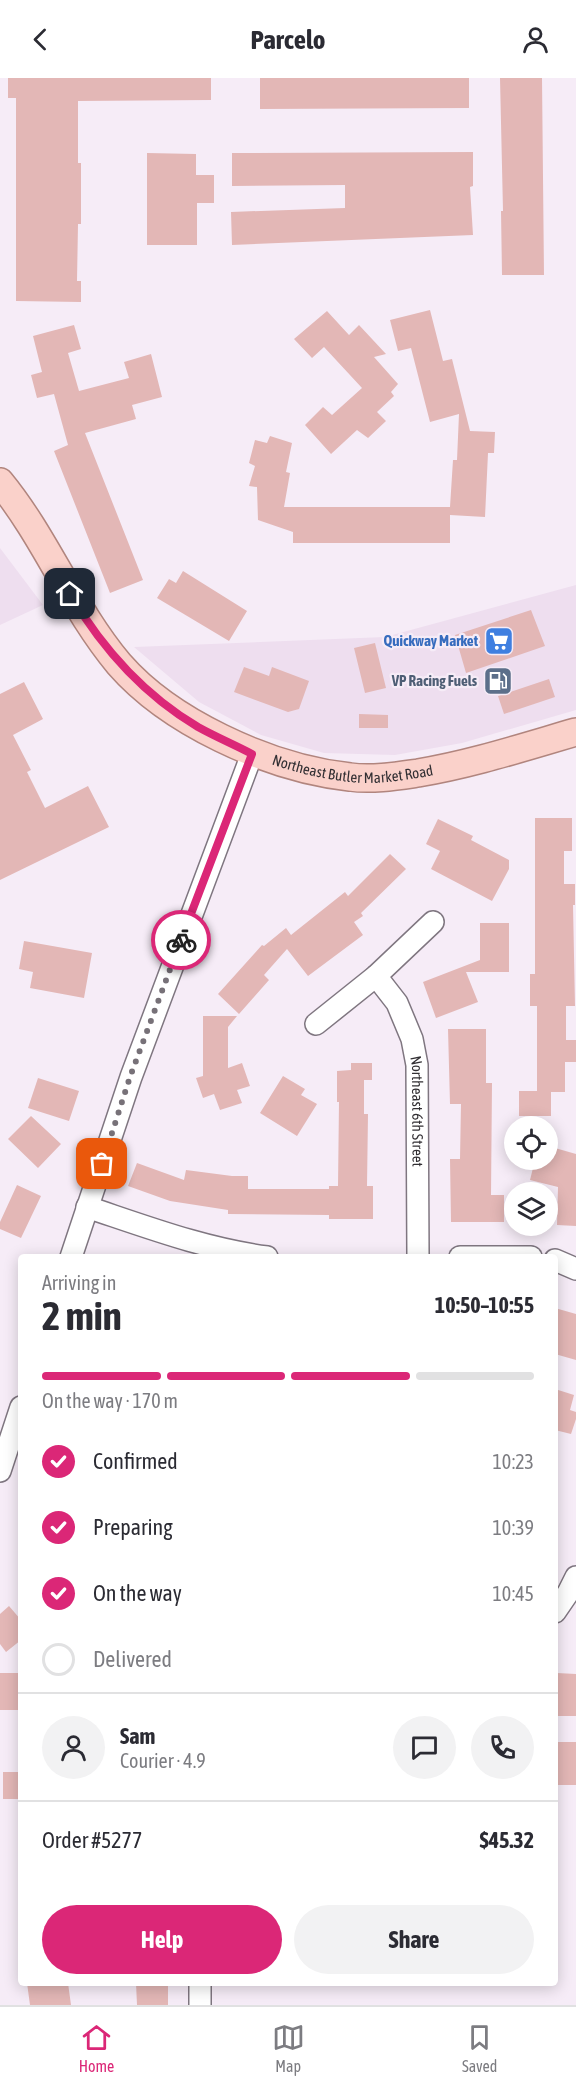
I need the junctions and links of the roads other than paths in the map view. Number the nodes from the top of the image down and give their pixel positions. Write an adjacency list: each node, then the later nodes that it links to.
1 (0, 482): 3 (main road, Northeast Butler Market Road)
2 (576, 732): 3 (main road, Northeast Butler Market Road)
3 (252, 754): 7 (street)
4 (433, 922): 5 (street)
5 (376, 976): 6 (street); 10 (street, Northeast 6th Street)
6 (316, 1024)
7 (87, 1208): 8 (street); 9 (street)
8 (72, 1254)
9 (243, 1254)
10 (418, 1254)
11 (558, 1261): 12 (street)
12 (576, 1269)
13 (18, 1416): 14 (street)
14 (0, 1471)
15 (576, 1577): 16 (street)
16 (558, 1608)
17 (200, 1986): 18 (street)
18 (200, 2005)

